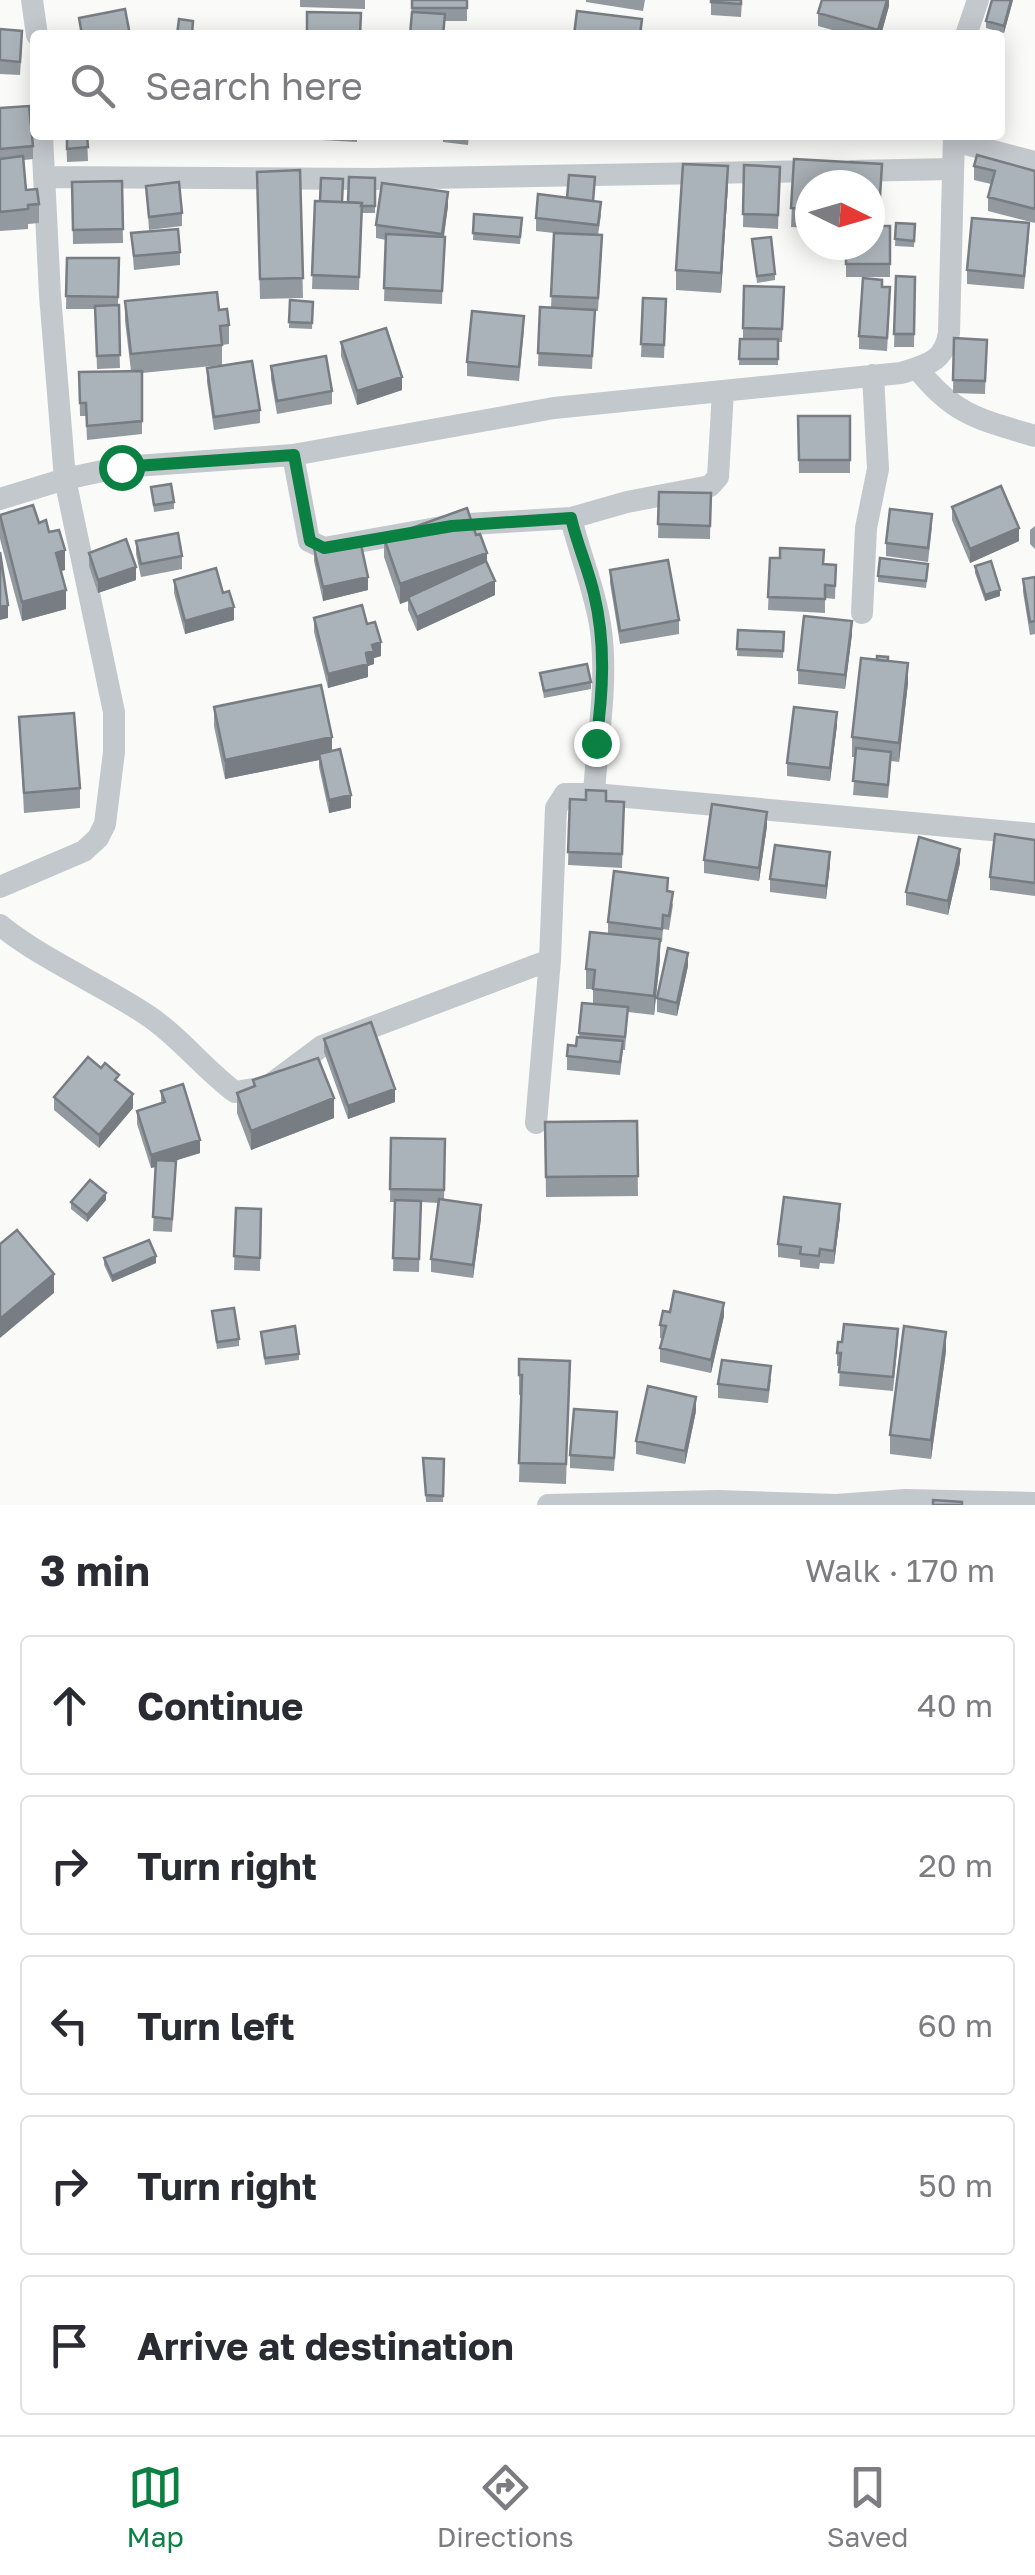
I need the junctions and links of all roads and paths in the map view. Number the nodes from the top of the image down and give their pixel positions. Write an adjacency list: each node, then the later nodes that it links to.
1 (32, 0): 3 (street)
2 (978, 0): 4 (street)
3 (36, 30)
4 (968, 30)
5 (42, 140): 10 (street)
6 (954, 140): 9 (street)
7 (961, 140): 8 (street)
8 (1035, 162)
9 (953, 169): 10 (street); 11 (street)
10 (44, 177): 16 (street)
11 (917, 368): 12 (street); 14 (street)
12 (873, 375): 13 (street); 19 (street)
13 (722, 391): 15 (street); 18 (street)
14 (1035, 436)
15 (294, 455): 16 (street); 18 (street)
16 (65, 478): 17 (street); 22 (street)
17 (0, 499)
18 (571, 518): 20 (street)
19 (862, 613)
20 (594, 794): 21 (street); 24 (street)
21 (1035, 834)
22 (0, 887)
23 (0, 925): 24 (street)
24 (550, 960): 25 (street)
25 (536, 1123)
26 (1035, 1503): 27 (street)
27 (548, 1505)

